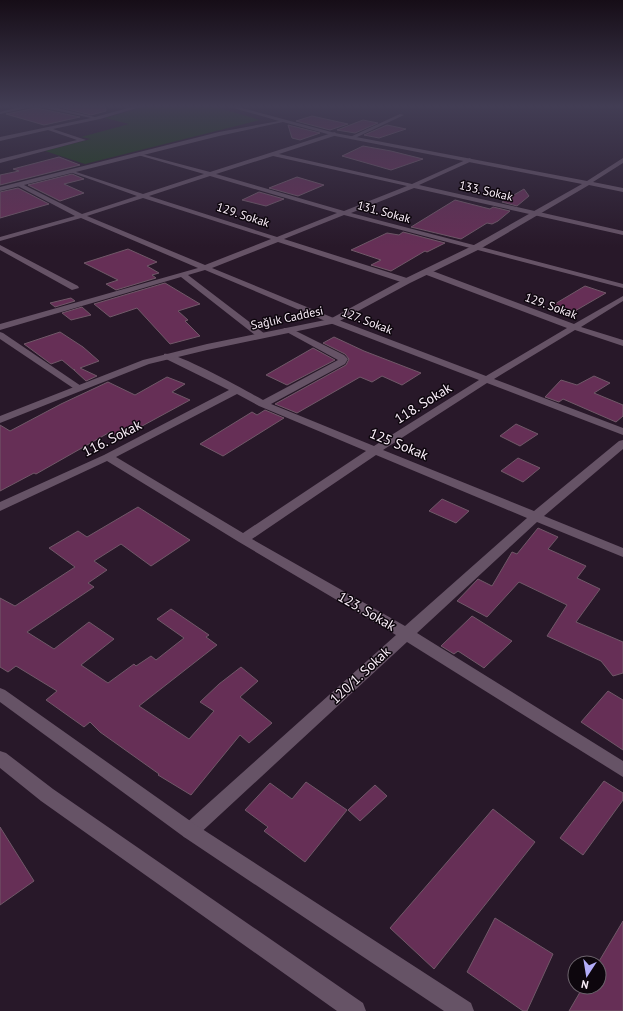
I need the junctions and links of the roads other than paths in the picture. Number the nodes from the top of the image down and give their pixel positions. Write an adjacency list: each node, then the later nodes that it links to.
1 (35, 152): 9 (street)
2 (147, 152): 5 (street)
3 (279, 152): 6 (street)
4 (430, 152): 7 (street)
5 (140, 154): 10 (street); 11 (street, 131. Sokak)
6 (273, 154): 11 (street); 14 (street, 133. Sokak)
7 (470, 160): 12 (street); 14 (street)
8 (623, 160): 12 (street, Sağlık Caddesi)
9 (0, 161)
10 (72, 171): 13 (street); 17 (street, 129. Sokak)
11 (208, 175): 17 (street); 18 (street, 131. Sokak)
12 (588, 183): 16 (street); 19 (street, Sağlık Caddesi)
13 (18, 184): 15 (street); 20 (street, 127. Sokak)
14 (412, 186): 18 (street); 19 (street, 133. Sokak)
15 (0, 189)
16 (623, 190)
17 (143, 196): 20 (street); 22 (street, 129. Sokak)
18 (344, 213): 22 (street); 25 (street, 131. Sokak)
19 (534, 213): 21 (street, 133. Sokak); 25 (street, Sağlık Caddesi)
20 (81, 216): 23 (street); 26 (street, 127. Sokak)
21 (623, 233)
22 (277, 238): 26 (street); 29 (street, 129. Sokak)
23 (0, 239)
24 (0, 247): 31 (street)
25 (477, 247): 27 (street, Sağlık Caddesi); 30 (street, 131. Sokak)
26 (205, 268): 28 (street); 33 (street, 127. Sokak)
27 (427, 272): 29 (street, Sağlık Caddesi); 35 (street, 129. Sokak)
28 (182, 274): 34 (street); 38 (street)
29 (407, 281): 33 (street, Sağlık Caddesi)
30 (623, 286)
31 (75, 288)
32 (623, 298): 35 (street, 118. Sokak)
33 (333, 321): 36 (street, Sağlık Caddesi); 41 (street, 127. Sokak)
34 (0, 327)
35 (574, 328): 39 (street, 129. Sokak); 41 (street, 118. Sokak)
36 (287, 330): 38 (street, Sağlık Caddesi); 44 (street)
37 (0, 335): 42 (street)
38 (262, 336): 40 (street, Sağlık Caddesi)
39 (623, 342)
40 (167, 356): 42 (street, Sağlık Caddesi); 43 (street, 125 Sokak)
41 (486, 380): 46 (street, 127. Sokak); 48 (street, 118. Sokak)
42 (78, 388): 45 (street, Sağlık Caddesi)
43 (236, 391): 44 (street, 125 Sokak); 49 (street, 116. Sokak)
44 (263, 404): 48 (street, 125 Sokak)
45 (0, 420)
46 (623, 432)
47 (623, 443): 51 (street, 120/1. Sokak)
48 (375, 450): 51 (street, 125 Sokak); 52 (street, 118. Sokak)
49 (108, 457): 50 (street, 116. Sokak); 52 (street, 123. Sokak)
50 (0, 507)
51 (536, 516): 53 (street, 125 Sokak); 54 (street, 120/1. Sokak)
52 (243, 539): 54 (street, 123. Sokak)
53 (623, 553)
54 (405, 633): 57 (street, 123. Sokak); 58 (street, 120/1. Sokak)
55 (0, 694): 58 (street)
56 (0, 758): 59 (street)
57 (623, 770)
58 (190, 831): 60 (street)
59 (356, 1011)
60 (463, 1011)

